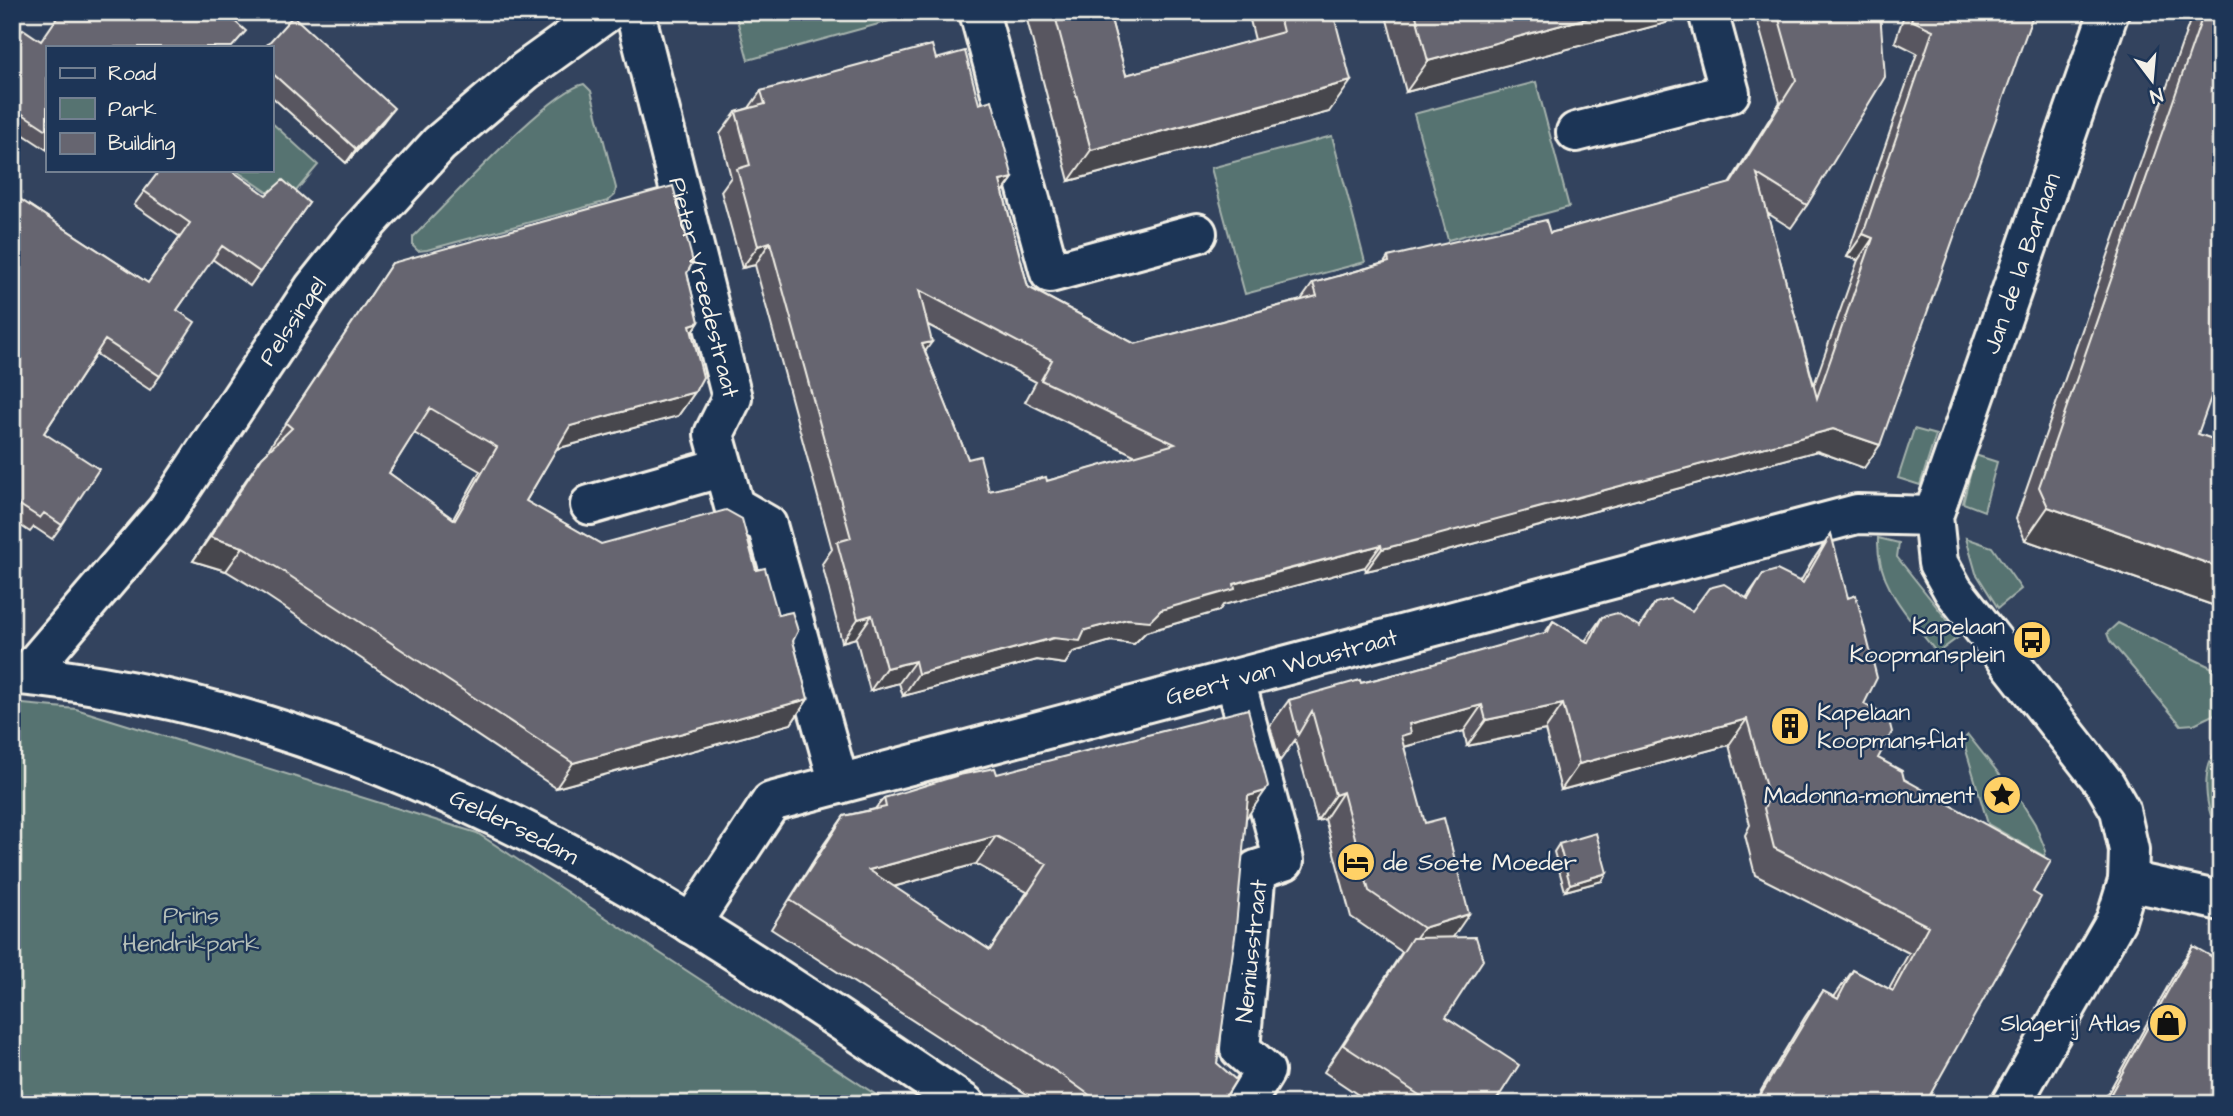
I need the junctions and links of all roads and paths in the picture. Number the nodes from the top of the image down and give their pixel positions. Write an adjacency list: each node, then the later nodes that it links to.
1 (607, 12): 11 (street, Pelssingel)
2 (635, 12): 8 (street, Pieter Vreedestraat)
3 (979, 12): 7 (street)
4 (1709, 12): 6 (street)
5 (2109, 12): 10 (street, Jan de la Barlaan)
6 (1576, 132)
7 (1197, 233)
8 (723, 467): 9 (street); 13 (street, Pieter Vreedestraat)
9 (590, 505)
10 (1933, 516): 12 (street, Geert van Woustraat); 14 (street)
11 (19, 675): 16 (street, Geldersedam)
12 (1235, 680): 13 (street, Geert van Woustraat); 18 (street, Nemiusstraat)
13 (839, 784): 16 (street, Geert van Woustraat)
14 (2127, 881): 15 (street); 19 (street)
15 (2221, 901)
16 (691, 924): 17 (street, Geldersedam)
17 (965, 1104)
18 (1245, 1104)
19 (2011, 1104)

